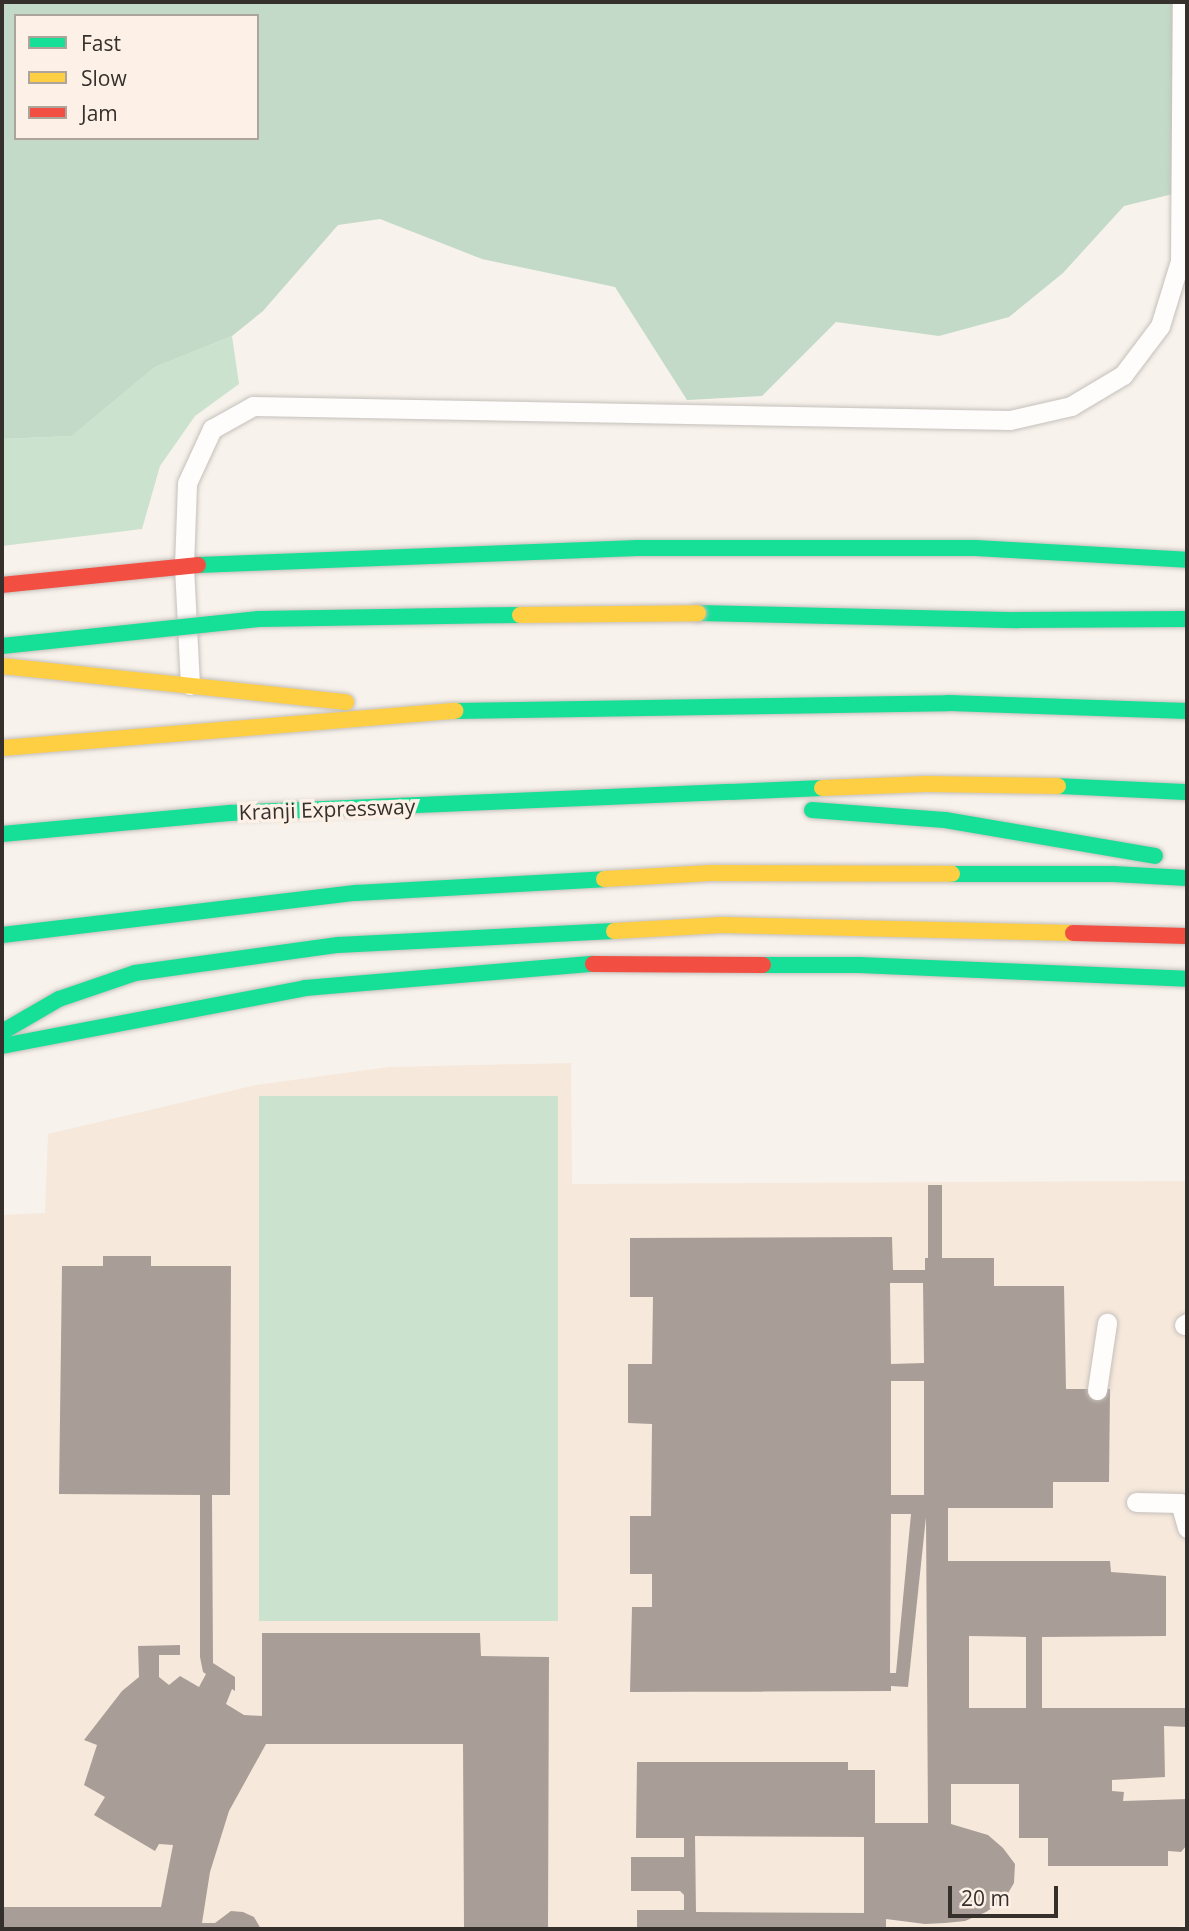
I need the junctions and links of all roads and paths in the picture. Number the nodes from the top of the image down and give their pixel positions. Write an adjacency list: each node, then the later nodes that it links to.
1 (1182, 2): 3 (lane)
2 (1187, 560): 3 (highway)
3 (184, 566): 4 (highway); 10 (lane)
4 (2, 585)
5 (1187, 619): 6 (highway)
6 (1018, 620): 7 (highway); 8 (highway, bridge)
7 (1135, 635)
8 (2, 646)
9 (2, 666): 10 (highway)
10 (190, 685): 11 (highway)
11 (432, 711): 12 (highway); 13 (highway)
12 (1187, 711)
13 (2, 748)
14 (1187, 792): 15 (highway)
15 (653, 797): 16 (highway, Kranji Expressway); 17 (highway)
16 (2, 834)
17 (1174, 859)
18 (1187, 878): 19 (highway)
19 (2, 935)
20 (1187, 936): 22 (highway)
21 (1187, 979): 23 (highway)
22 (2, 1032)
23 (2, 1046)
24 (1107, 1324): 25 (lane)
25 (1097, 1390)
26 (1136, 1502): 27 (lane)
27 (1187, 1528)

